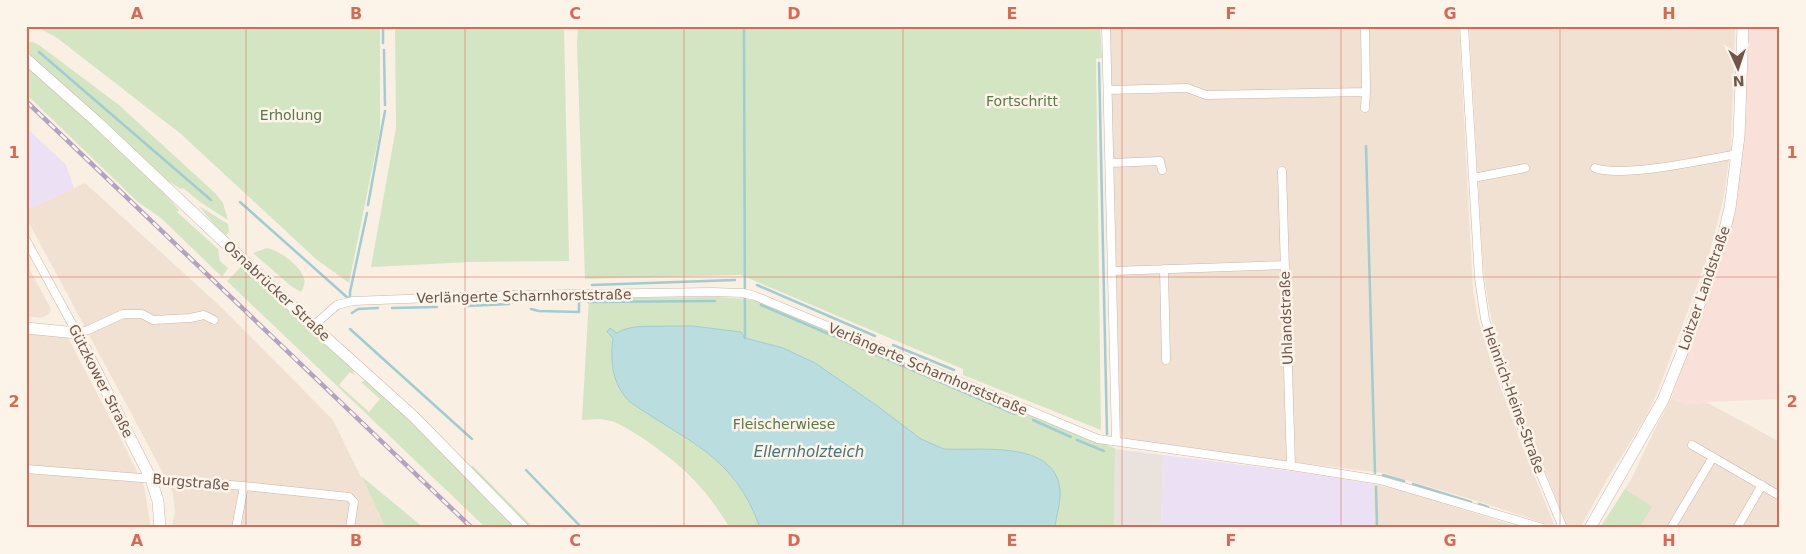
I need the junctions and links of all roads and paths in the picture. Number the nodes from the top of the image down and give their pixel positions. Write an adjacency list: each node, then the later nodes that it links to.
1 (1106, 26): 6 (street)
2 (1365, 26): 7 (street)
3 (1464, 26): 15 (street, Heinrich-Heine-Straße)
4 (1744, 26): 9 (main road, Loitzer Landstraße)
5 (26, 59): 21 (main road, Osnabrücker Straße)
6 (1108, 90): 7 (street); 10 (street)
7 (1366, 92): 8 (street)
8 (1365, 108)
9 (1737, 154): 12 (street); 40 (main road, Loitzer Landstraße)
10 (1110, 164): 13 (street); 19 (street)
11 (1525, 168): 15 (street)
12 (1595, 168)
13 (1162, 170)
14 (1282, 171): 17 (street, Uhlandstraße)
15 (1473, 178): 39 (street, Heinrich-Heine-Straße)
16 (26, 240): 23 (street, Gützkower Straße)
17 (1284, 266): 18 (street); 28 (street, Uhlandstraße)
18 (1164, 269): 19 (street); 24 (street)
19 (1113, 271): 25 (street)
20 (214, 320): 23 (street)
21 (314, 326): 25 (street, Verlängerte Scharnhorststraße); 37 (main road, Osnabrücker Straße)
22 (26, 328): 23 (main road)
23 (77, 333): 30 (main road, Gützkower Straße)
24 (1166, 360)
25 (1116, 441): 28 (street, Verlängerte Scharnhorststraße)
26 (1692, 445): 27 (street)
27 (1713, 457): 32 (street); 41 (street)
28 (1290, 466): 38 (street, Verlängerte Scharnhorststraße)
29 (26, 468): 30 (street, Burgstraße)
30 (151, 479): 31 (street, Burgstraße); 34 (main road, Gützkower Straße)
31 (244, 486): 35 (street); 36 (street, Burgstraße)
32 (1762, 486): 33 (street); 42 (street)
33 (1780, 496)
34 (160, 528)
35 (236, 528)
36 (350, 528)
37 (523, 528)
38 (1543, 528)
39 (1563, 528)
40 (1590, 528)
41 (1671, 528)
42 (1737, 528)

